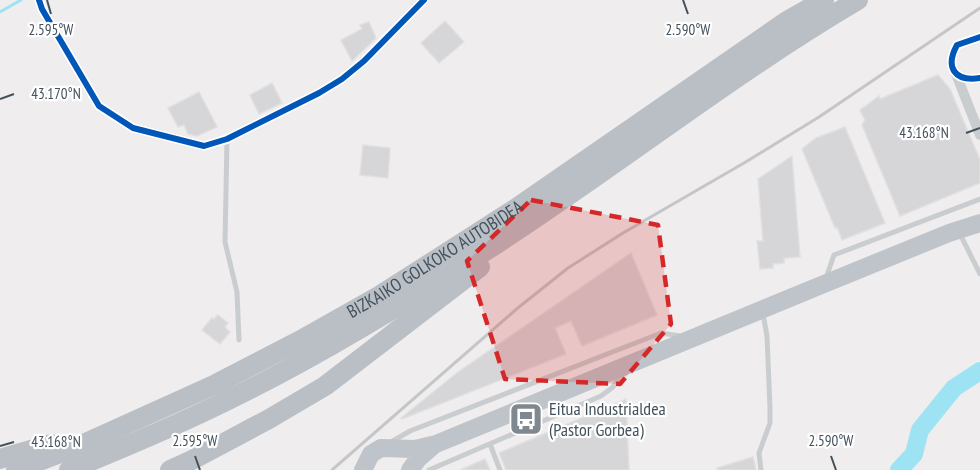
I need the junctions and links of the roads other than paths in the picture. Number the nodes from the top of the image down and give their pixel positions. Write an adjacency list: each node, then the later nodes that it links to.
1 (39, 0): 9 (street)
2 (424, 0): 9 (street)
3 (824, 0): 20 (highway, BIZKAIKO GOLKOKO AUTOBIDEA)
4 (858, 0): 10 (highway, BIZKAIKO GOLKOKO AUTOBIDEA)
5 (980, 37): 6 (street)
6 (956, 74): 7 (street); 8 (street)
7 (980, 78)
8 (980, 135)
9 (227, 139): 18 (lane)
10 (596, 177): 27 (highway, BIZKAIKO GOLKOKO AUTOBIDEA); 28 (highway)
11 (980, 199): 15 (lane)
12 (980, 224): 13 (highway)
13 (958, 231): 14 (lane); 15 (highway)
14 (980, 274)
15 (824, 284): 16 (highway)
16 (762, 309): 17 (highway); 32 (lane)
17 (691, 338): 19 (highway); 23 (lane)
18 (238, 340)
19 (627, 364): 21 (highway); 22 (lane)
20 (137, 419): 24 (highway); 26 (highway, BIZKAIKO GOLKOKO AUTOBIDEA)
21 (436, 444): 23 (highway); 29 (highway)
22 (490, 444): 30 (lane); 31 (lane)
23 (389, 449): 25 (highway); 29 (highway)
24 (0, 459)
25 (366, 468)
26 (16, 470)
27 (69, 470)
28 (170, 470)
29 (409, 470)
30 (429, 470)
31 (501, 470)
32 (761, 470)

